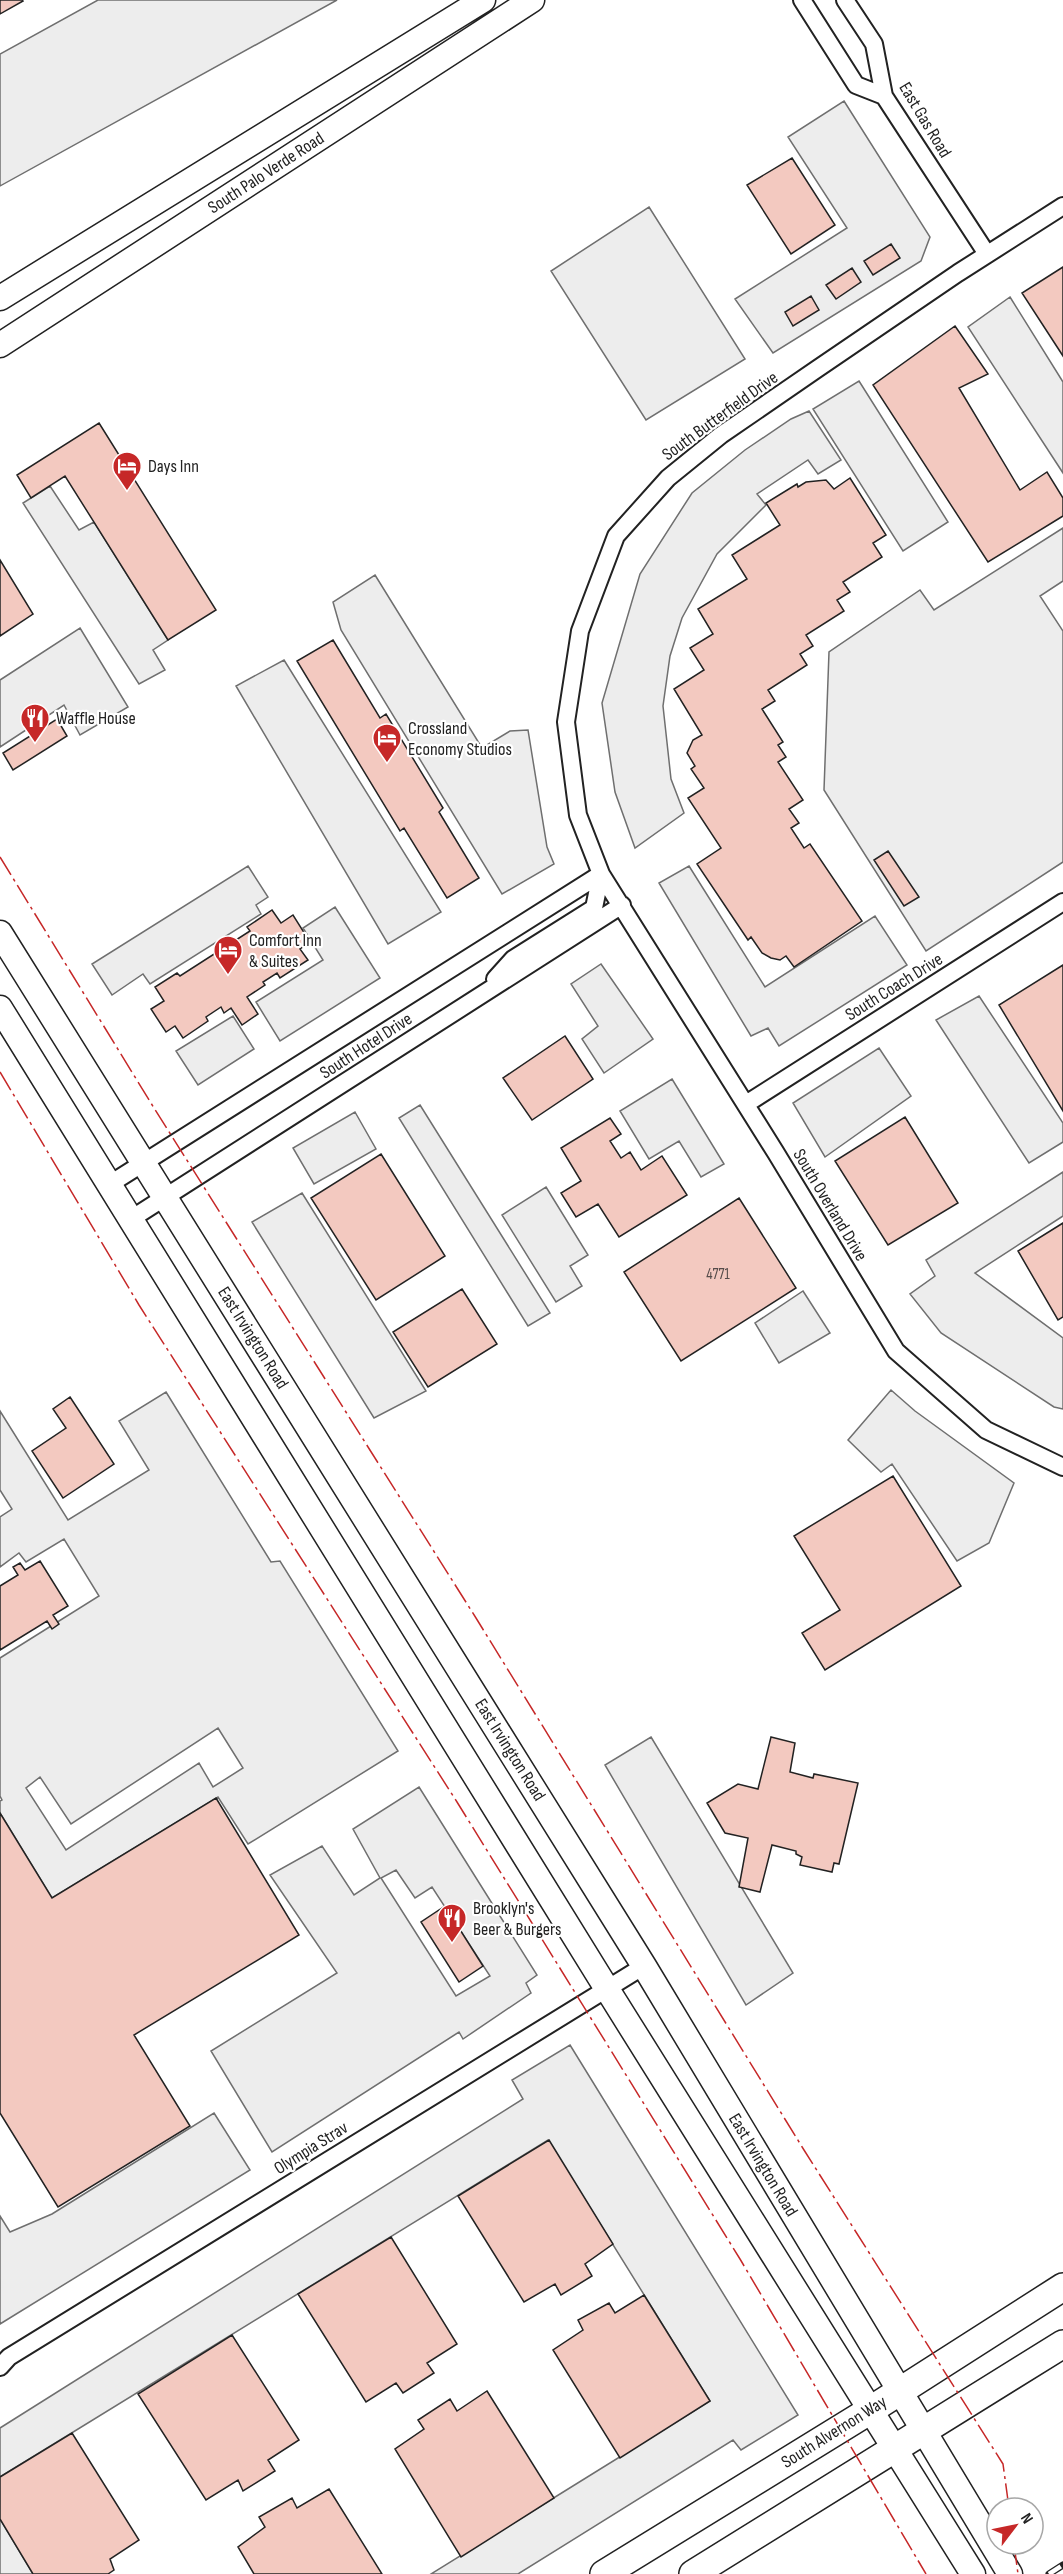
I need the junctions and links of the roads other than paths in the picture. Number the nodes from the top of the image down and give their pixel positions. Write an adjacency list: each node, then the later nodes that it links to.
1 (483, 0): 5 (main road, South Palo Verde Road)
2 (532, 0): 7 (main road, South Palo Verde Road)
3 (802, 0): 6 (street)
4 (845, 0): 6 (street, East Gas Road)
5 (416, 43): 7 (main road); 10 (main road, South Palo Verde Road)
6 (884, 96): 9 (street, East Gas Road)
7 (267, 173): 11 (main road, South Palo Verde Road)
8 (1063, 206): 9 (street, South Butterfield Drive)
9 (987, 254): 12 (street, South Butterfield Drive)
10 (0, 298)
11 (0, 345)
12 (602, 874): 14 (street, South Butterfield Drive); 16 (street); 19 (street, South Hotel Drive)
13 (1063, 902): 18 (street, South Coach Drive)
14 (622, 905): 16 (street, South Hotel Drive); 18 (street, South Overland Drive)
15 (0, 933): 19 (main road, East Irvington Road)
16 (476, 998): 21 (street, South Hotel Drive)
17 (0, 1008): 20 (main road)
18 (746, 1104): 23 (street, South Overland Drive)
19 (143, 1164): 20 (street, South Hotel Drive); 21 (main road, East Irvington Road)
20 (110, 1184): 22 (main road)
21 (164, 1198): 22 (street, South Hotel Drive); 24 (main road, East Irvington Road)
22 (131, 1219): 25 (main road)
23 (1063, 1467)
24 (644, 1966): 25 (street, Olympia Strav); 29 (main road, East Irvington Road)
25 (607, 1989): 28 (street, Olympia Strav); 30 (main road)
26 (1063, 2287): 29 (main road, South Alvernon Way)
27 (1063, 2343): 31 (main road)
28 (0, 2367)
29 (899, 2392): 30 (main road, South Alvernon Way); 31 (main road, East Irvington Road)
30 (869, 2411): 32 (main road); 33 (main road, South Alvernon Way)
31 (922, 2431): 32 (main road); 36 (main road, East Irvington Road)
32 (893, 2449): 34 (main road); 35 (main road)
33 (604, 2574)
34 (693, 2574)
35 (973, 2574)
36 (1010, 2574)

